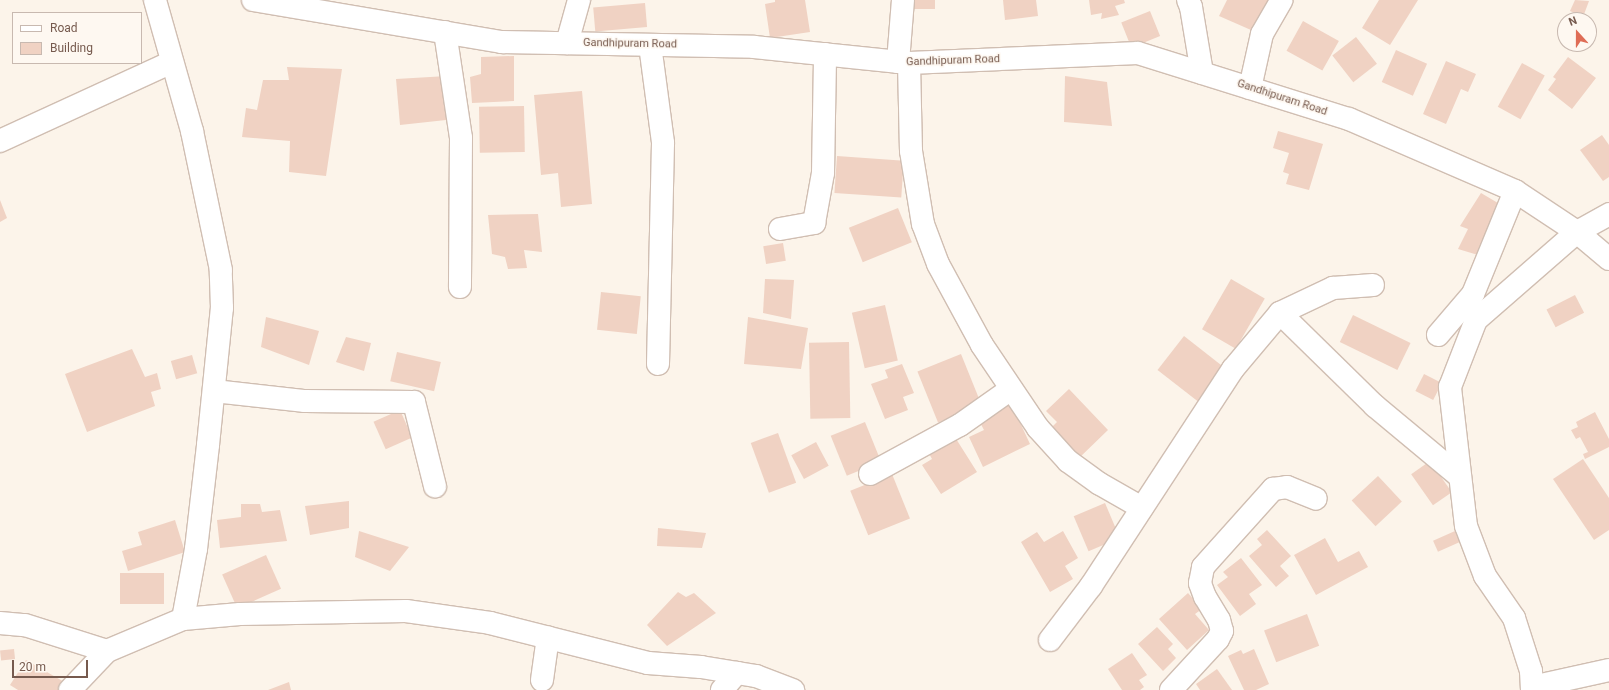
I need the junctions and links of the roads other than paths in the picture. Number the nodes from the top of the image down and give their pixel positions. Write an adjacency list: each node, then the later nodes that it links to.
1 (155, 0): 11 (street)
2 (253, 0): 7 (street, Gandhipuram Road)
3 (579, 0): 8 (street)
4 (903, 0): 12 (street)
5 (1188, 0): 13 (street)
6 (1282, 0): 14 (street)
7 (445, 32): 8 (street, Gandhipuram Road); 22 (street)
8 (567, 43): 9 (street, Gandhipuram Road)
9 (650, 45): 10 (street, Gandhipuram Road); 25 (street)
10 (825, 54): 12 (street, Gandhipuram Road); 18 (street)
11 (172, 62): 15 (street); 27 (street)
12 (903, 63): 13 (street, Gandhipuram Road); 26 (street)
13 (1202, 73): 14 (street, Gandhipuram Road)
14 (1250, 88): 16 (street, Gandhipuram Road)
15 (0, 141)
16 (1515, 191): 19 (street, Gandhipuram Road); 24 (street)
17 (1609, 214): 19 (street)
18 (780, 229)
19 (1577, 232): 20 (street, Gandhipuram Road); 29 (street)
20 (1609, 260)
21 (1373, 285): 23 (street)
22 (460, 287)
23 (1280, 313): 29 (street); 32 (street)
24 (1438, 335)
25 (658, 364)
26 (1011, 389): 28 (street); 32 (street)
27 (214, 391): 30 (street); 33 (street)
28 (870, 474)
29 (1459, 476): 41 (street)
30 (435, 486)
31 (1316, 500): 45 (street)
32 (1142, 508): 36 (street)
33 (183, 619): 35 (street); 37 (street)
34 (0, 623): 37 (street)
35 (548, 638): 39 (street); 40 (street)
36 (1050, 640)
37 (107, 651): 42 (street)
38 (1609, 670): 41 (street)
39 (737, 673): 43 (street); 44 (street)
40 (542, 680)
41 (1532, 688)
42 (70, 690)
43 (722, 690)
44 (793, 690)
45 (1170, 690)

